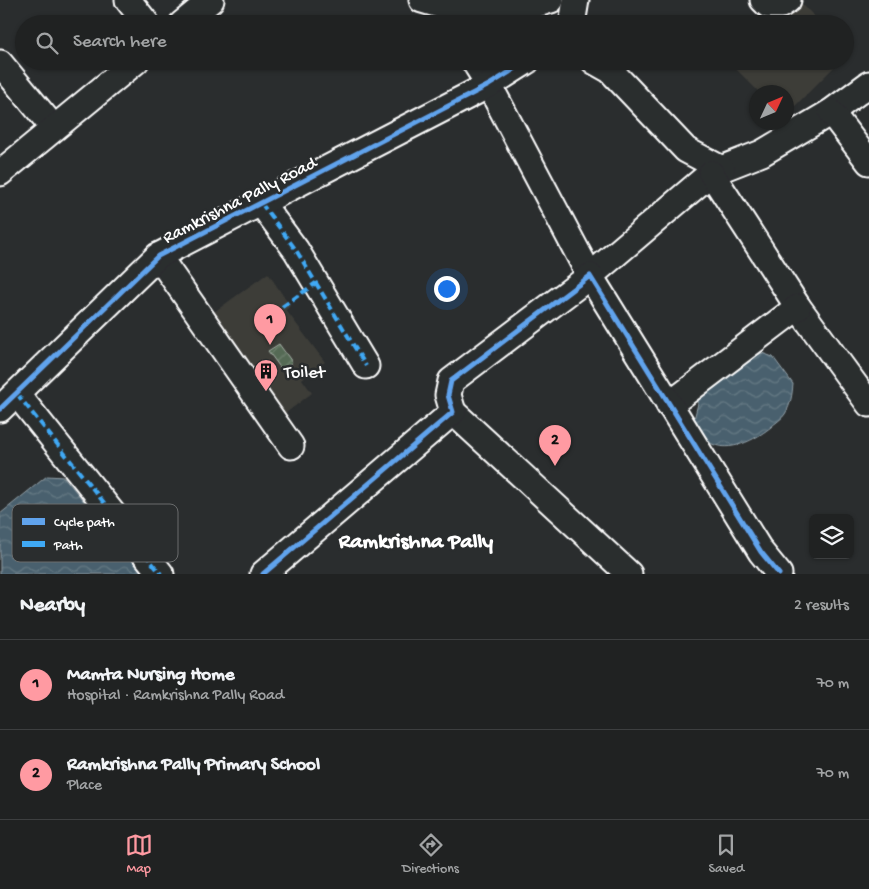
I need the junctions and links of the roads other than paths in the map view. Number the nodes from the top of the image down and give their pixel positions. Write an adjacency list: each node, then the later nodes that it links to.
1 (128, 0): 9 (street)
2 (211, 0): 10 (street)
3 (550, 0): 8 (street)
4 (576, 0): 12 (street)
5 (762, 0): 6 (street)
6 (788, 0)
7 (440, 10): 8 (street)
8 (477, 11): 11 (street)
9 (140, 15)
10 (193, 15)
11 (487, 15)
12 (574, 15)
13 (0, 63): 21 (street)
14 (125, 70): 21 (street)
15 (479, 70): 19 (street)
16 (512, 70): 19 (street, Ramkrishna Pally Road)
17 (610, 70): 23 (street)
18 (869, 84): 20 (street)
19 (488, 85): 25 (street, Ramkrishna Pally Road); 27 (street)
20 (831, 112): 22 (street); 23 (street)
21 (53, 127): 24 (street)
22 (869, 162)
23 (717, 171): 27 (street); 28 (street)
24 (0, 173)
25 (261, 203): 26 (street, Ramkrishna Pally Road); 29 (street)
26 (158, 256): 30 (street, Ramkrishna Pally Road); 34 (street)
27 (590, 276): 32 (street); 33 (street)
28 (798, 307): 31 (street); 32 (street)
29 (366, 366)
30 (8, 401): 35 (street)
31 (869, 404)
32 (669, 405): 40 (street)
33 (453, 412): 38 (street); 39 (street)
34 (291, 446)
35 (99, 504)
36 (150, 562): 37 (street)
37 (161, 574)
38 (263, 574)
39 (629, 574)
40 (779, 574)

